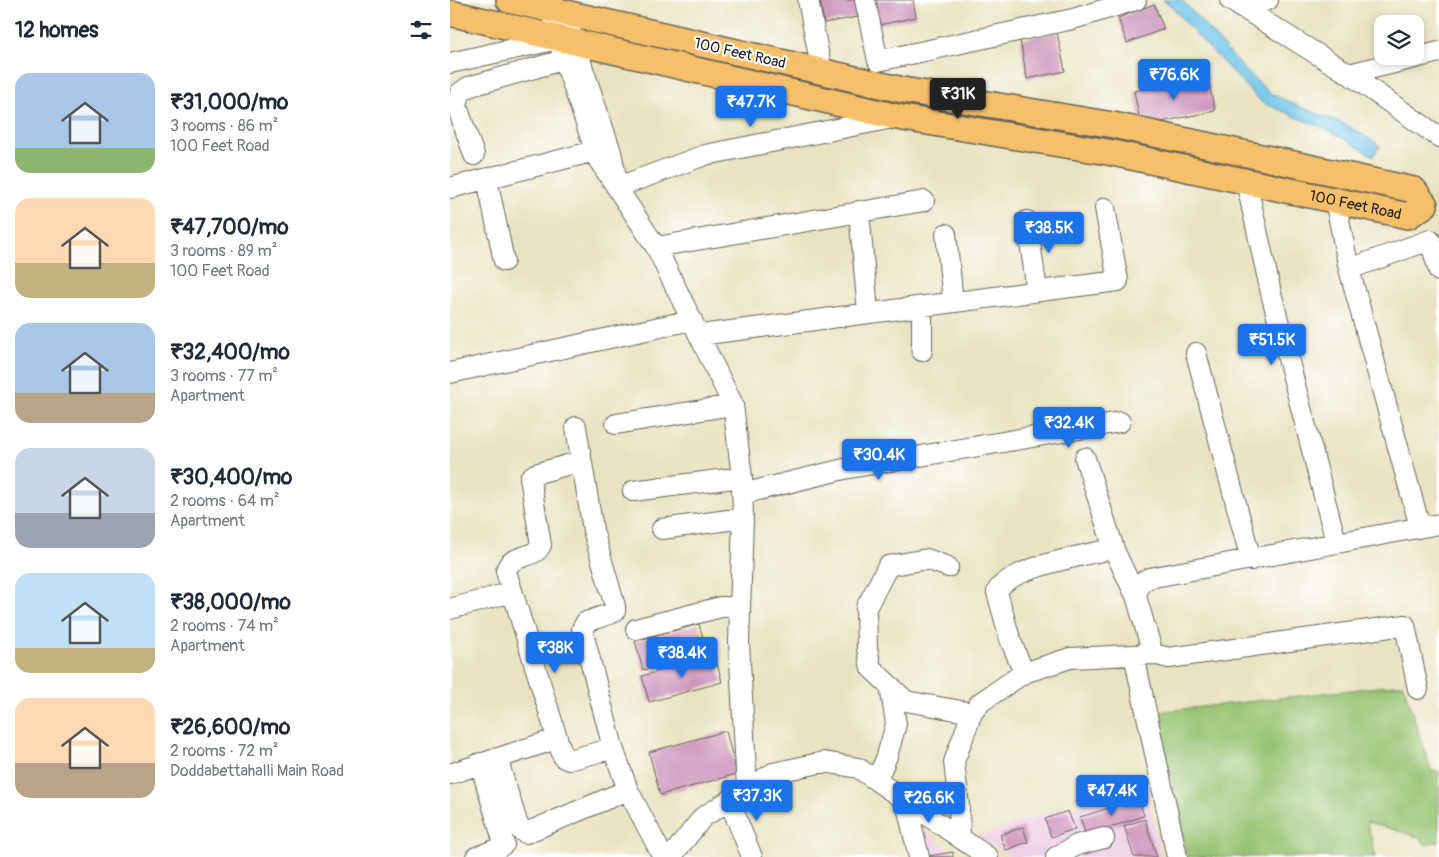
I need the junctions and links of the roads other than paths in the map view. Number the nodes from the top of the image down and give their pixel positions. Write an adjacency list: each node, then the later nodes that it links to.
1 (509, 0): 7 (main road, 100 Feet Road)
2 (808, 0): 12 (street)
3 (865, 0): 4 (street)
4 (1136, 0)
5 (1268, 0): 6 (street)
6 (1236, 4): 13 (street)
7 (555, 6): 9 (street); 12 (main road, 100 Feet Road)
8 (450, 13): 9 (main road, 100 Feet Road)
9 (569, 49): 11 (street); 14 (main road, 100 Feet Road); 16 (street); 17 (street); 20 (street)
10 (1439, 52): 13 (street)
11 (450, 63)
12 (822, 72): 22 (main road, 100 Feet Road)
13 (1349, 74): 15 (street)
14 (898, 117): 19 (main road, 100 Feet Road); 20 (street)
15 (1439, 137)
16 (595, 151): 18 (street); 20 (street)
17 (474, 156)
18 (487, 179): 21 (street); 29 (street)
19 (1246, 181): 22 (main road, 100 Feet Road); 51 (street)
20 (618, 187): 28 (street)
21 (450, 188)
22 (1335, 200): 30 (street)
23 (924, 201): 25 (street)
24 (1105, 208): 32 (street)
25 (859, 211): 28 (street); 35 (street)
26 (1027, 221): 32 (street)
27 (946, 234): 33 (street)
28 (656, 248): 36 (street)
29 (504, 261)
30 (1349, 269): 31 (street); 49 (street)
31 (1439, 272)
32 (1037, 291): 33 (street)
33 (953, 302): 34 (street)
34 (922, 306): 35 (street); 37 (street)
35 (868, 312): 36 (street)
36 (696, 327): 39 (street); 40 (street)
37 (922, 352)
38 (1196, 353): 53 (street)
39 (450, 373)
40 (733, 405): 42 (street); 46 (street)
41 (1120, 422): 46 (street)
42 (616, 424)
43 (576, 427): 45 (street)
44 (1085, 458): 52 (street)
45 (581, 462): 55 (street); 66 (street)
46 (742, 486): 47 (street); 48 (street)
47 (633, 491)
48 (743, 518): 50 (street); 57 (street)
49 (1430, 526): 51 (street)
50 (662, 529)
51 (1336, 542): 53 (street)
52 (1115, 552): 56 (street); 61 (street)
53 (1251, 560): 56 (street)
54 (948, 567): 62 (street)
55 (512, 592): 58 (street); 65 (street)
56 (1136, 596): 60 (street)
57 (740, 607): 59 (street); 70 (street)
58 (450, 609)
59 (636, 629)
60 (1144, 655): 61 (street); 63 (street); 83 (street)
61 (1024, 673): 64 (street)
62 (890, 686): 64 (street); 69 (street)
63 (1418, 689)
64 (972, 713): 74 (street)
65 (556, 739): 66 (street); 67 (street)
66 (613, 748): 71 (street)
67 (489, 761): 68 (street); 71 (street); 76 (street)
68 (450, 774)
69 (877, 780): 70 (street); 72 (street)
70 (747, 789): 73 (street)
71 (628, 790): 77 (street)
72 (905, 798): 74 (street); 80 (street)
73 (729, 800): 78 (street); 79 (street)
74 (960, 837): 81 (street)
75 (1104, 838): 82 (street)
76 (476, 857)
77 (664, 857)
78 (671, 857)
79 (752, 857)
80 (919, 857)
81 (988, 857)
82 (1056, 857)
83 (1177, 857)

